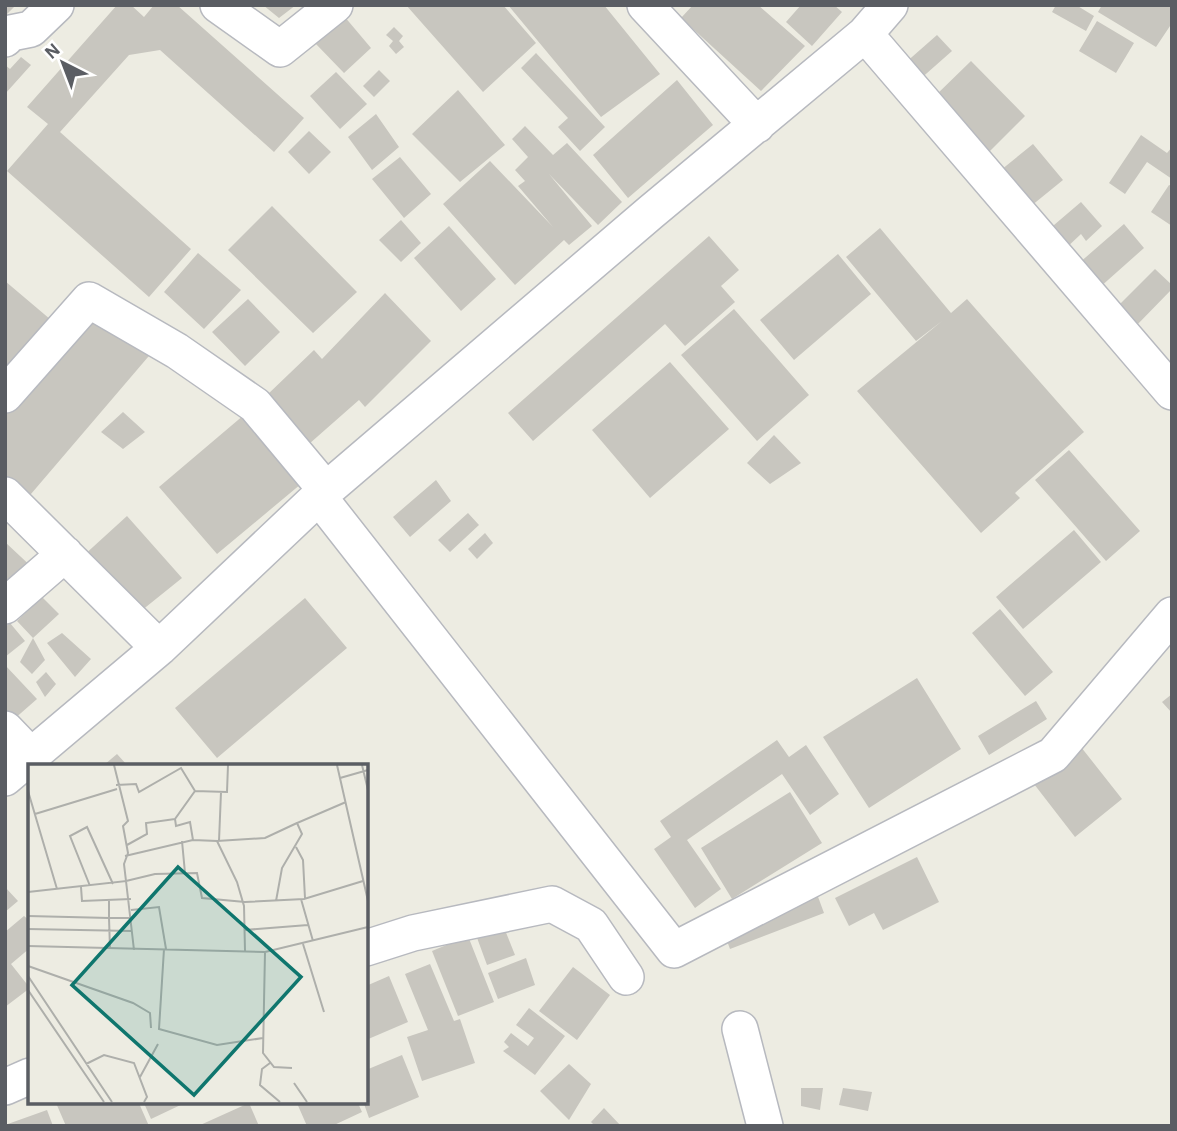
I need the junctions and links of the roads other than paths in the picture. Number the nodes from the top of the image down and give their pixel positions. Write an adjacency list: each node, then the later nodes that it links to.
1 (56, 5): 7 (street)
2 (218, 5): 3 (street)
3 (335, 5)
4 (890, 5): 6 (street)
5 (657, 9): 8 (street)
6 (865, 34): 8 (street); 9 (street)
7 (5, 39)
8 (757, 125): 11 (street)
9 (1172, 392)
10 (5, 395): 11 (street)
11 (323, 493): 15 (street); 16 (street)
12 (5, 495): 13 (street)
13 (65, 554): 14 (street); 16 (street)
14 (5, 606)
15 (1172, 615)
16 (159, 648): 18 (street)
17 (5, 729): 18 (street)
18 (18, 767)
19 (368, 947): 20 (street)
20 (626, 977)
21 (740, 1029): 24 (street)
22 (28, 1077): 23 (street)
23 (5, 1087)
24 (765, 1126)

